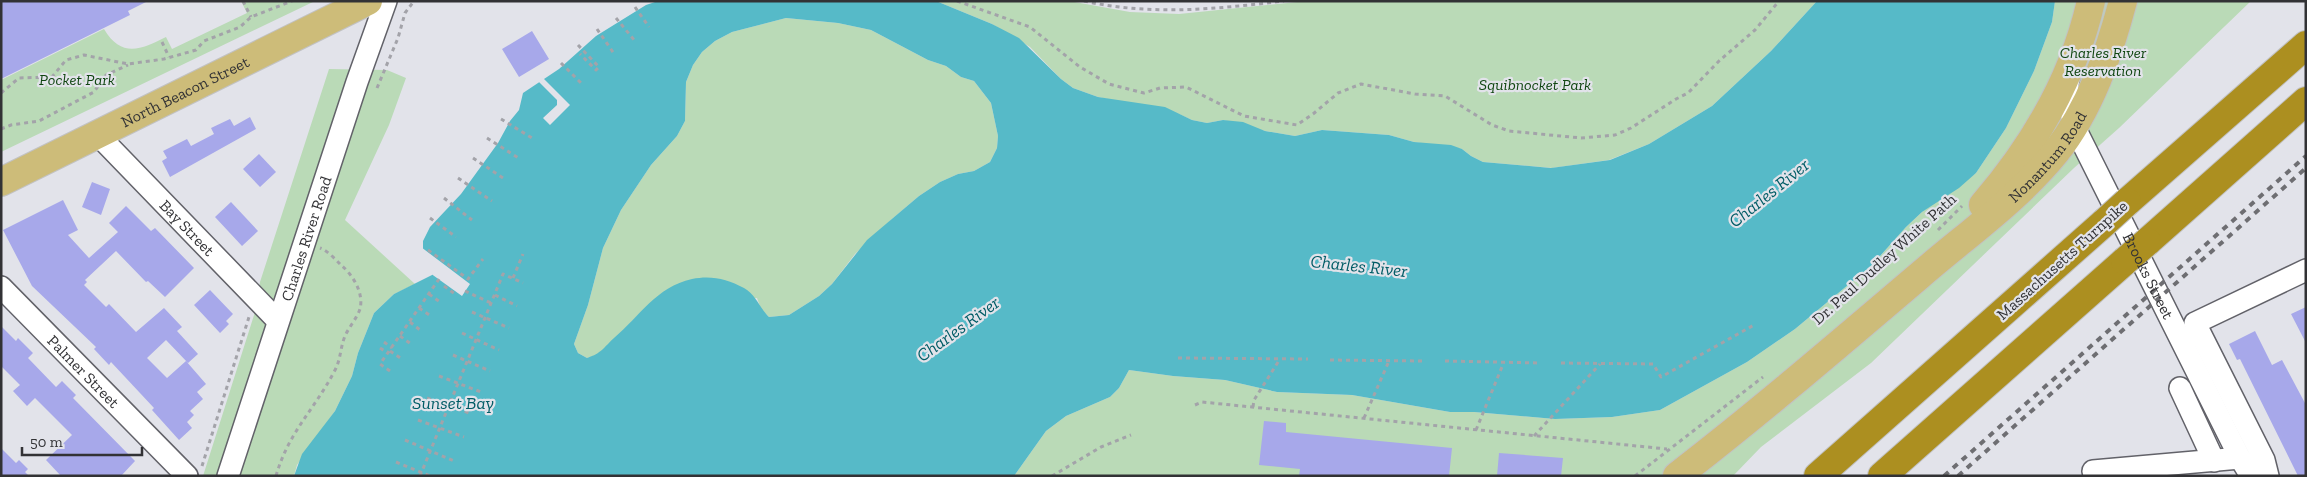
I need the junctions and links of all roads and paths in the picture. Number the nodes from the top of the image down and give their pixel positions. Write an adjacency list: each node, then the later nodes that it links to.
1 (243, 1): 13 (path)
2 (292, 1): 13 (path)
3 (368, 1): 34 (main road, North Beacon Street)
4 (386, 1): 72 (street, Charles River Road)
5 (414, 1): 28 (path)
6 (958, 1): 9 (path)
7 (1084, 1): 8 (path)
8 (1284, 1)
9 (1780, 1)
10 (2090, 1): 26 (main road, Nonantum Road)
11 (2123, 1): 32 (main road, Nonantum Road)
12 (635, 7): 15 (path)
13 (251, 17): 23 (path)
14 (616, 18): 17 (path)
15 (648, 27)
16 (597, 29): 22 (path)
17 (635, 41)
18 (162, 42): 23 (path)
19 (578, 45): 21 (path)
20 (2306, 45): 134 (highway, Massachusetts Turnpike, bridge)
21 (580, 54)
22 (615, 55)
23 (168, 57): 25 (path)
24 (561, 63): 27 (path)
25 (128, 64): 29 (path); 33 (path)
26 (2069, 68): 32 (street, Brooks Street); 54 (main road, Nonantum Road)
27 (584, 84)
28 (377, 88)
29 (1, 93)
30 (2306, 101): 135 (highway, bridge)
31 (501, 119): 36 (path)
32 (2074, 126): 54 (main road, Nonantum Road); 124 (street, Brooks Street)
33 (1, 129)
34 (97, 134): 41 (main road, North Beacon Street); 72 (street, Bay Street)
35 (487, 138): 38 (path)
36 (532, 138)
37 (473, 158): 40 (path)
38 (520, 159)
39 (458, 178): 44 (path)
40 (506, 180)
41 (1, 182)
42 (444, 198): 46 (path)
43 (1968, 200): 47 (path, Dr. Paul Dudley White Path)
44 (492, 201)
45 (430, 218): 48 (path)
46 (472, 220)
47 (1935, 233)
48 (456, 237)
49 (320, 248): 129 (path)
50 (428, 250): 52 (path)
51 (523, 254): 55 (path)
52 (483, 259)
53 (2306, 270): 136 (street, Brooks Street)
54 (1920, 275): 133 (main road, Nonantum Road)
55 (513, 278): 57 (path); 63 (path)
56 (439, 280): 61 (path)
57 (523, 283)
58 (444, 286): 62 (path)
59 (1, 287): 127 (street, Palmer Street)
60 (465, 291): 65 (path)
61 (429, 294): 64 (path); 67 (path)
62 (456, 294)
63 (494, 295): 65 (path); 66 (path)
64 (440, 302)
65 (491, 304): 71 (path)
66 (517, 306)
67 (420, 308): 70 (path); 73 (path)
68 (472, 312): 71 (path)
69 (250, 316): 127 (path)
70 (431, 316)
71 (485, 317): 75 (path); 79 (path)
72 (278, 321): 128 (street, Charles River Road)
73 (410, 322): 76 (path); 78 (path)
74 (1754, 325): 98 (path)
75 (509, 328)
76 (420, 330)
77 (462, 333): 79 (path)
78 (400, 336): 81 (path); 84 (path)
79 (476, 339): 83 (path); 91 (path)
80 (384, 342): 84 (path)
81 (411, 344)
82 (380, 348): 84 (path)
83 (499, 350)
84 (390, 351): 87 (path); 99 (path)
85 (453, 355): 91 (path)
86 (1178, 358): 88 (path)
87 (402, 359)
88 (1280, 359): 89 (path); 109 (path)
89 (1308, 360)
90 (1330, 360): 92 (path)
91 (466, 361): 100 (path); 103 (path)
92 (1389, 361): 93 (path); 111 (path)
93 (1424, 361)
94 (1445, 361): 95 (path)
95 (1504, 362): 96 (path); 114 (path)
96 (1540, 363)
97 (1561, 363): 98 (path)
98 (1600, 364): 116 (path)
99 (390, 371)
100 (490, 372)
101 (1767, 374): 120 (path)
102 (439, 376): 103 (path)
103 (457, 383): 105 (path); 107 (path)
104 (2180, 388): 121 (street)
105 (481, 392)
106 (427, 398): 107 (path)
107 (448, 405): 110 (path); 113 (path)
108 (1195, 405): 109 (path)
109 (1253, 407): 111 (path)
110 (472, 414)
111 (1364, 418): 114 (path)
112 (418, 420): 113 (path)
113 (439, 428): 117 (path); 119 (path)
114 (1476, 430): 116 (path)
115 (1131, 435): 131 (path)
116 (1534, 436): 120 (path)
117 (464, 437)
118 (405, 440): 119 (path)
119 (430, 450): 122 (path); 126 (path)
120 (1668, 450): 132 (path)
121 (2214, 460): 124 (street); 125 (street)
122 (454, 461)
123 (396, 462): 126 (path)
124 (2245, 467)
125 (2093, 471)
126 (420, 474): 130 (path)
127 (194, 475)
128 (228, 476)
129 (276, 476)
130 (430, 476)
131 (1052, 476)
132 (1635, 476)
133 (1677, 476)
134 (1818, 476)
135 (1882, 476)
136 (2268, 476)

